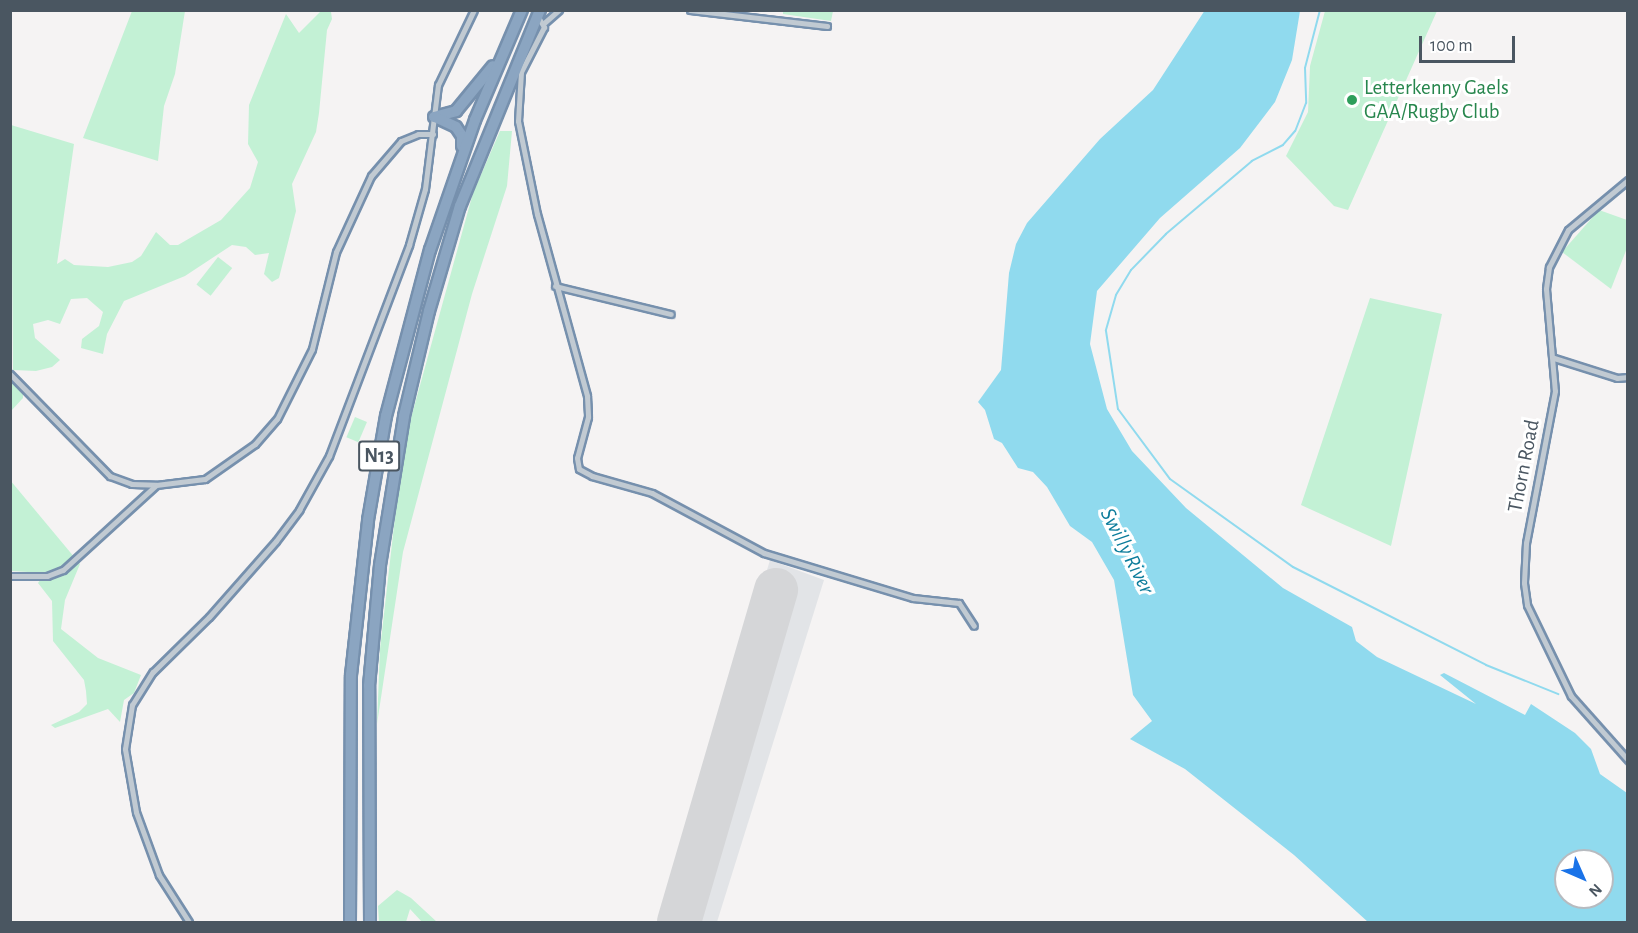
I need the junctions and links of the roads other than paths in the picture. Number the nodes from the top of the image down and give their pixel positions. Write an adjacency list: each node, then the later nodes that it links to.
1 (474, 10): 8 (street)
2 (522, 10): 7 (highway, N13)
3 (559, 10): 5 (street)
4 (690, 10): 6 (street)
5 (540, 16): 12 (street); 23 (highway, N13)
6 (827, 26)
7 (501, 57): 8 (highway); 10 (highway, N13)
8 (434, 117): 9 (street); 10 (highway)
9 (433, 134): 17 (street); 21 (street)
10 (461, 156): 22 (highway, N13)
11 (1628, 180): 14 (street, Thorn Road)
12 (555, 286): 13 (street); 19 (street)
13 (671, 314)
14 (1554, 358): 16 (street); 20 (street, Thorn Road)
15 (10, 374): 17 (street)
16 (1628, 377)
17 (156, 485): 18 (street)
18 (10, 576)
19 (974, 626)
20 (1628, 760)
21 (189, 922)
22 (350, 922)
23 (370, 922)

